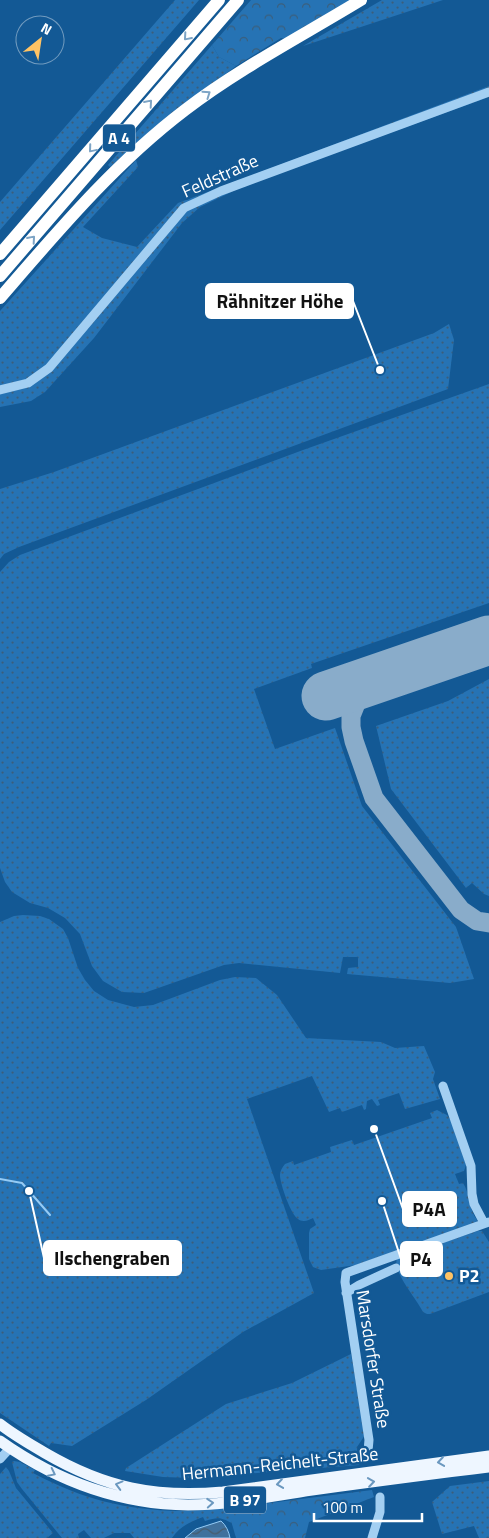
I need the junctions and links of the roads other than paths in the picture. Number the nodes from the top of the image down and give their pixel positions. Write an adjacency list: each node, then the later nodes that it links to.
1 (219, 0): 5 (highway, A 4, one-way to 5)
2 (238, 0): 6 (highway, A 4, one-way to 2)
3 (361, 0): 7 (highway, one-way to 3)
4 (489, 92): 8 (street, Feldstraße)
5 (0, 254)
6 (0, 276)
7 (0, 298)
8 (0, 390)
9 (443, 1086): 10 (street)
10 (486, 1222): 12 (street, Marsdorfer Straße)
11 (396, 1268): 12 (street)
12 (346, 1293): 17 (street, Marsdorfer Straße)
13 (0, 1424): 14 (main road, Hermann-Reichelt-Straße / B 97)
14 (19, 1437): 16 (main road); 18 (main road, Hermann-Reichelt-Straße / B 97, one-way to 14)
15 (0, 1441): 16 (main road, Hermann-Reichelt-Straße / B 97)
16 (10, 1448): 19 (street); 20 (main road, Hermann-Reichelt-Straße / B 97, one-way to 20)
17 (368, 1451)
18 (489, 1456)
19 (0, 1459)
20 (489, 1467)
21 (380, 1497): 22 (street)
22 (372, 1538)

